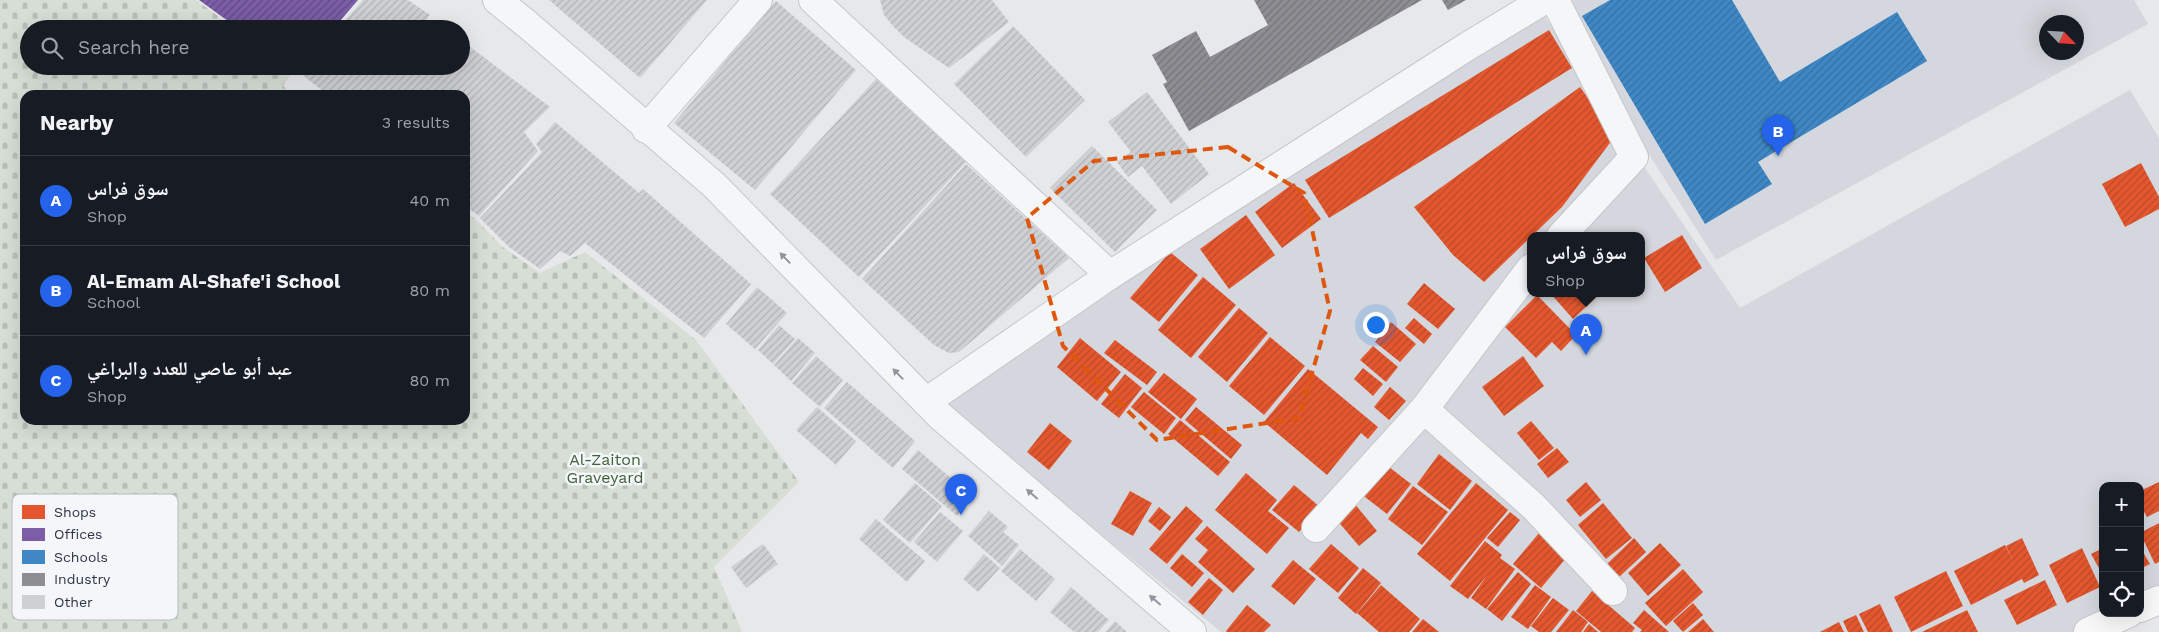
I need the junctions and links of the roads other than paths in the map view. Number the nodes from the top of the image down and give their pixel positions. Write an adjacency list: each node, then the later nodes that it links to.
1 (497, 0): 6 (street)
2 (758, 0): 6 (street)
3 (813, 0): 9 (street)
4 (1544, 0): 9 (street)
5 (1555, 0): 7 (street)
6 (646, 128): 10 (street, one-way to 6)
7 (1565, 232)
8 (1527, 273): 11 (street)
9 (1110, 275): 10 (street)
10 (926, 402): 17 (street, one-way to 10)
11 (1424, 409): 12 (street); 13 (street)
12 (1316, 528)
13 (1613, 591)
14 (2159, 600): 15 (main road)
15 (2144, 606)
16 (2120, 617): 18 (main road)
17 (1192, 632)
18 (2088, 632)

